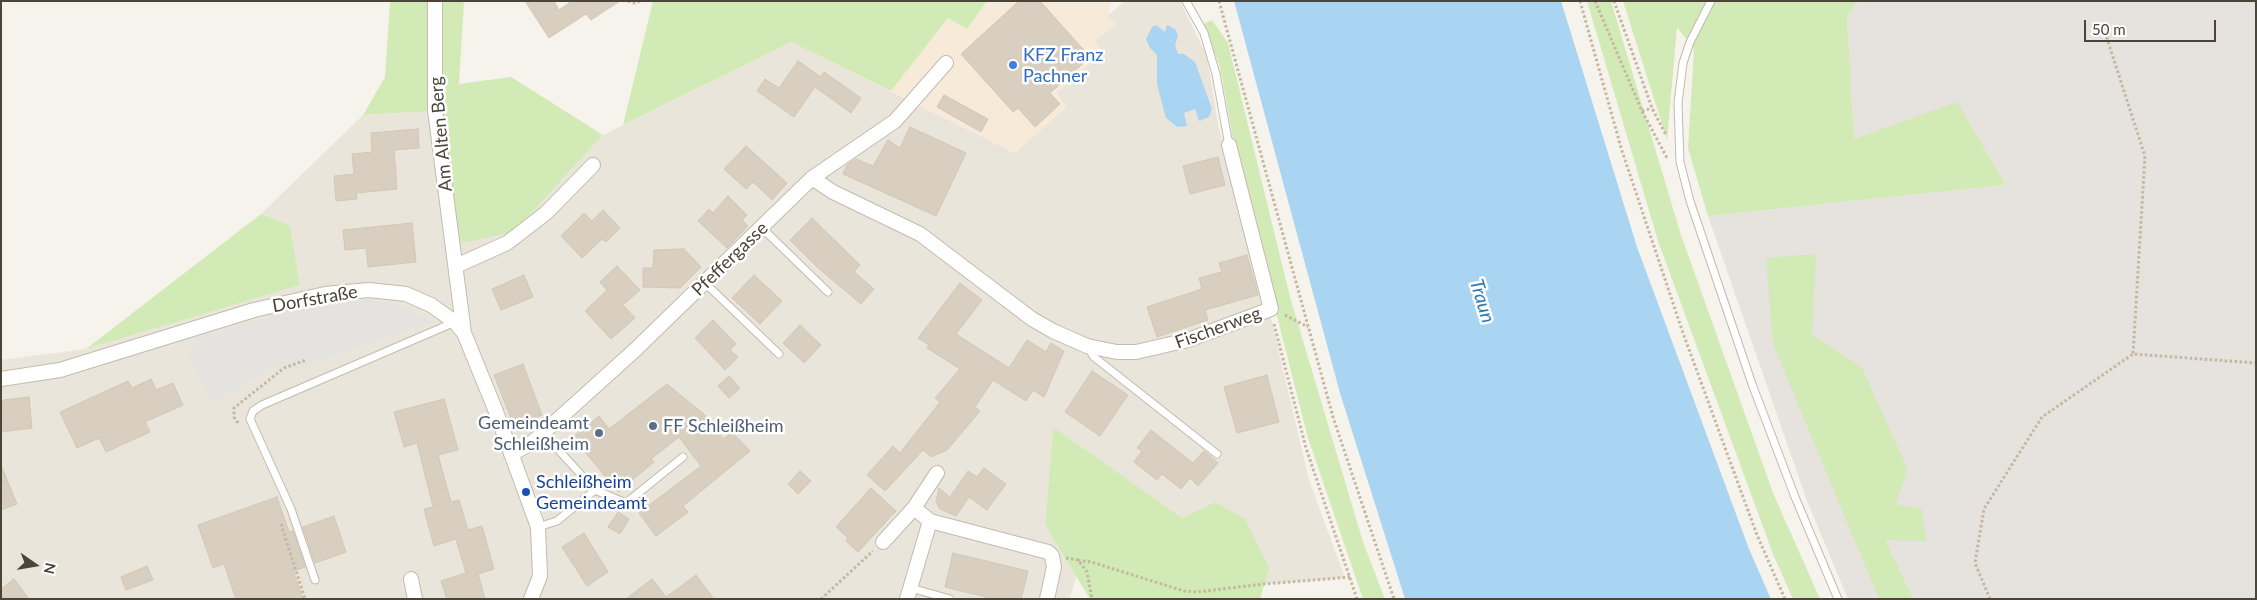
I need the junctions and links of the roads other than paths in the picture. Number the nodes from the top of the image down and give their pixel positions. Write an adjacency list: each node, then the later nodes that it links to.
1 (435, 1): 9 (street, Am Alten Berg)
2 (1186, 1): 5 (lane)
3 (1711, 1): 34 (lane)
4 (946, 63): 7 (street, Pfeffergasse)
5 (1229, 145): 14 (street, Fischerweg)
6 (594, 165): 9 (street)
7 (812, 178): 8 (street, Pfeffergasse); 14 (street, Fischerweg)
8 (762, 228): 10 (street, Pfeffergasse); 11 (lane)
9 (456, 266): 13 (street, Am Alten Berg)
10 (705, 283): 15 (lane); 17 (street, Pfeffergasse)
11 (828, 292)
12 (455, 322): 13 (street, Dorfstraße); 16 (street, Dorfstraße); 28 (lane)
13 (464, 333): 18 (street, Dorfstraße)
14 (1087, 346): 19 (lane, Fischerweg)
15 (779, 354)
16 (1, 379)
17 (543, 433): 18 (street, Pfeffergasse); 22 (lane)
18 (511, 454): 25 (street, Dorfstraße)
19 (1217, 454)
20 (683, 457): 22 (lane)
21 (937, 473): 23 (street)
22 (595, 490): 25 (lane)
23 (914, 508): 24 (street); 26 (street)
24 (930, 521): 29 (street); 33 (street)
25 (538, 527): 31 (street, Dorfstraße)
26 (883, 542)
27 (411, 579): 30 (street)
28 (315, 580)
29 (909, 594): 32 (lane)
30 (415, 599)
31 (531, 599)
32 (950, 599)
33 (1046, 599)
34 (1838, 599)

